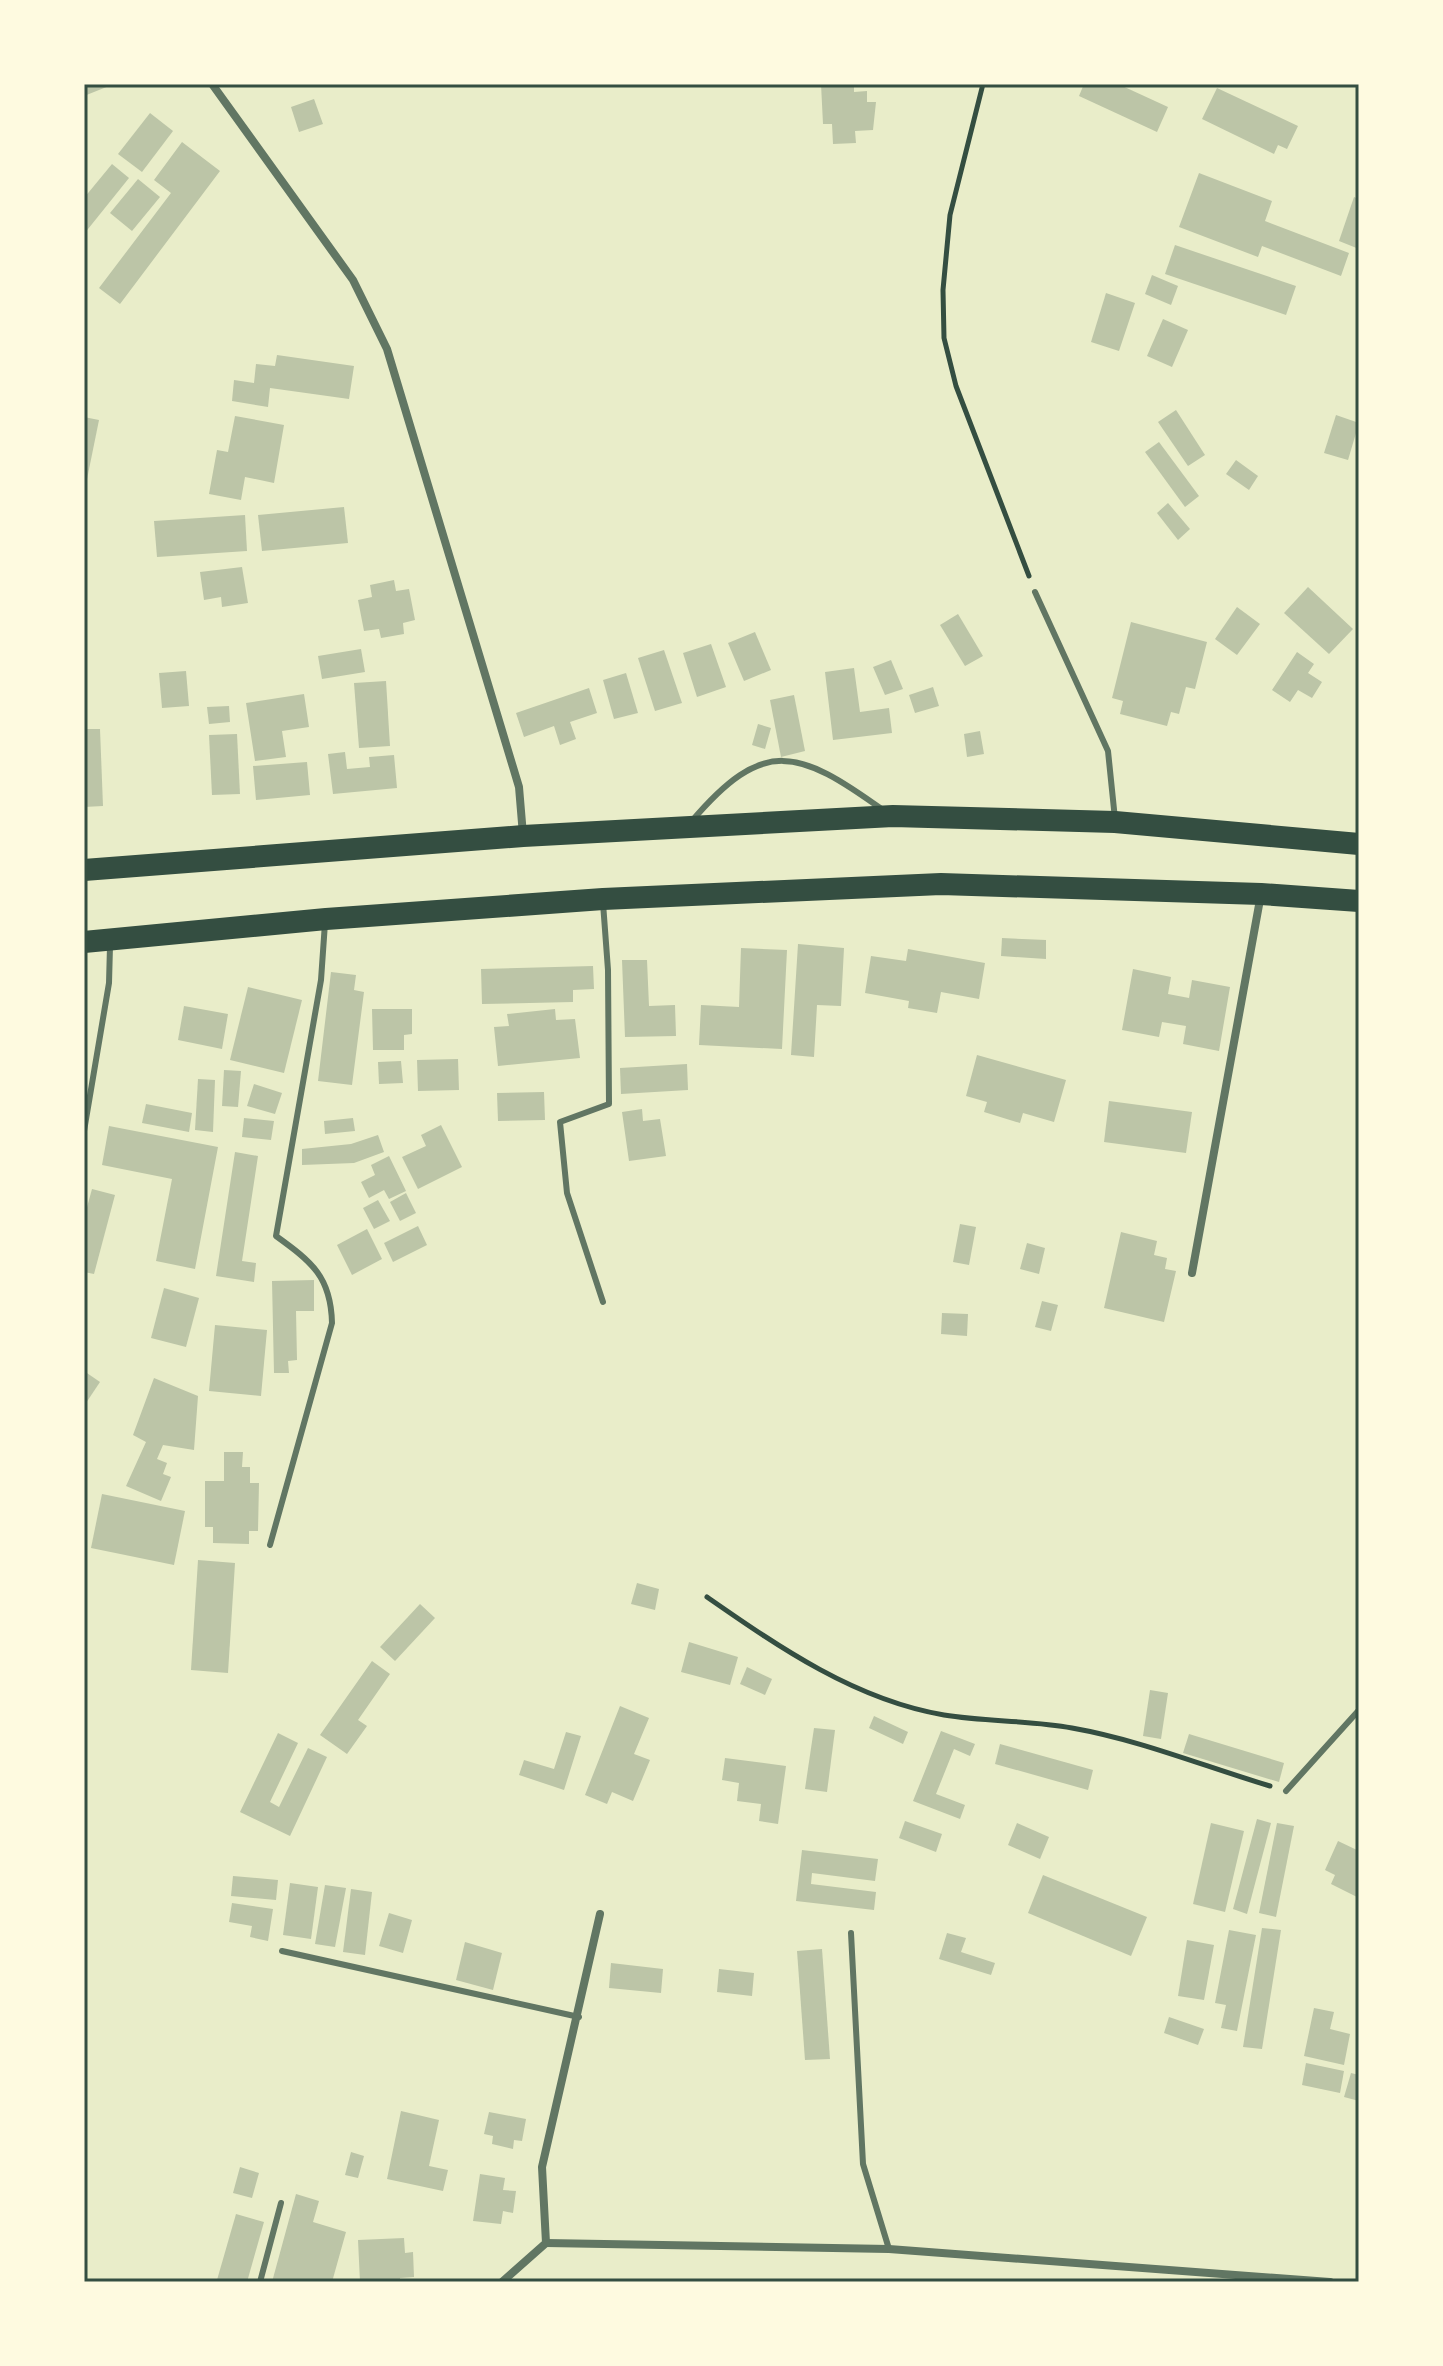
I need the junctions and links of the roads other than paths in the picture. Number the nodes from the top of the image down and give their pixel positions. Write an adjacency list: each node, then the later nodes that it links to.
1 (212, 84): 6 (street)
2 (1035, 592): 4 (lane)
3 (893, 816): 4 (highway); 5 (highway); 5 (lane)
4 (1115, 822): 7 (highway)
5 (686, 828): 6 (highway)
6 (523, 836): 8 (highway)
7 (1359, 844)
8 (84, 870)
9 (1261, 894): 10 (highway); 11 (highway); 16 (street)
10 (603, 899): 12 (highway); 17 (lane)
11 (1359, 901)
12 (326, 919): 13 (highway); 18 (lane)
13 (110, 938): 14 (highway); 15 (lane)
14 (84, 942)
15 (84, 1131)
16 (1192, 1273)
17 (603, 1302)
18 (270, 1545)
19 (1359, 1710): 20 (lane)
20 (1286, 1791)
21 (600, 1914): 24 (street)
22 (851, 1933): 27 (lane)
23 (282, 1951): 24 (lane)
24 (579, 2017): 26 (street)
25 (281, 2203): 28 (lane)
26 (546, 2243): 27 (street); 29 (street)
27 (889, 2249): 30 (street)
28 (260, 2282)
29 (502, 2282)
30 (1330, 2282)

